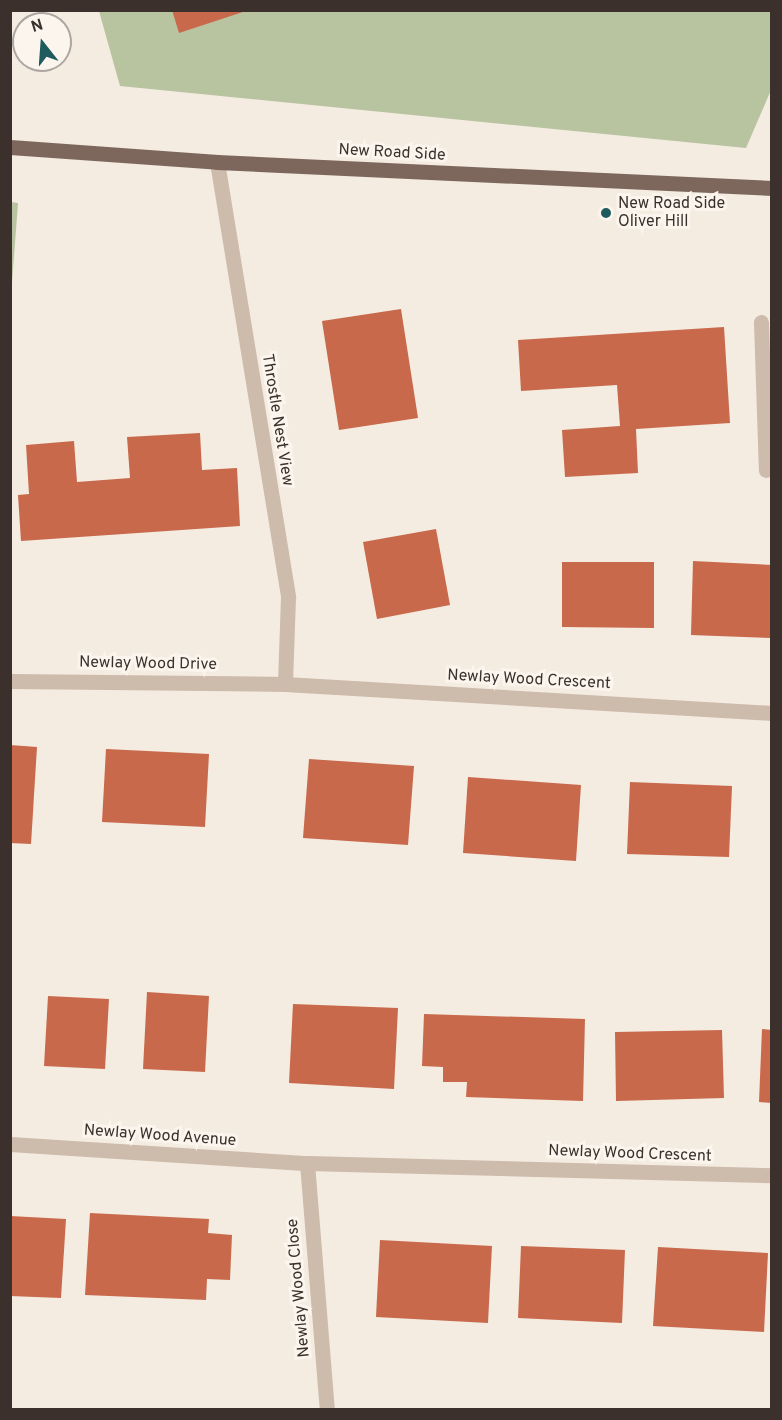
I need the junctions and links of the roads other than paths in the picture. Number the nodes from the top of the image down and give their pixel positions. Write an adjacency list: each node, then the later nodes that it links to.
1 (10, 147): 2 (main road, New Road Side)
2 (217, 162): 3 (main road, New Road Side); 8 (street, Throstle Nest View)
3 (771, 188)
4 (760, 322): 5 (street)
5 (768, 440): 6 (street)
6 (766, 470)
7 (10, 681): 8 (street, Newlay Wood Drive)
8 (285, 684): 9 (street, Newlay Wood Crescent)
9 (771, 713)
10 (10, 1144): 11 (street, Newlay Wood Avenue)
11 (307, 1163): 12 (street, Newlay Wood Crescent); 13 (street, Newlay Wood Close)
12 (771, 1175)
13 (327, 1410)

